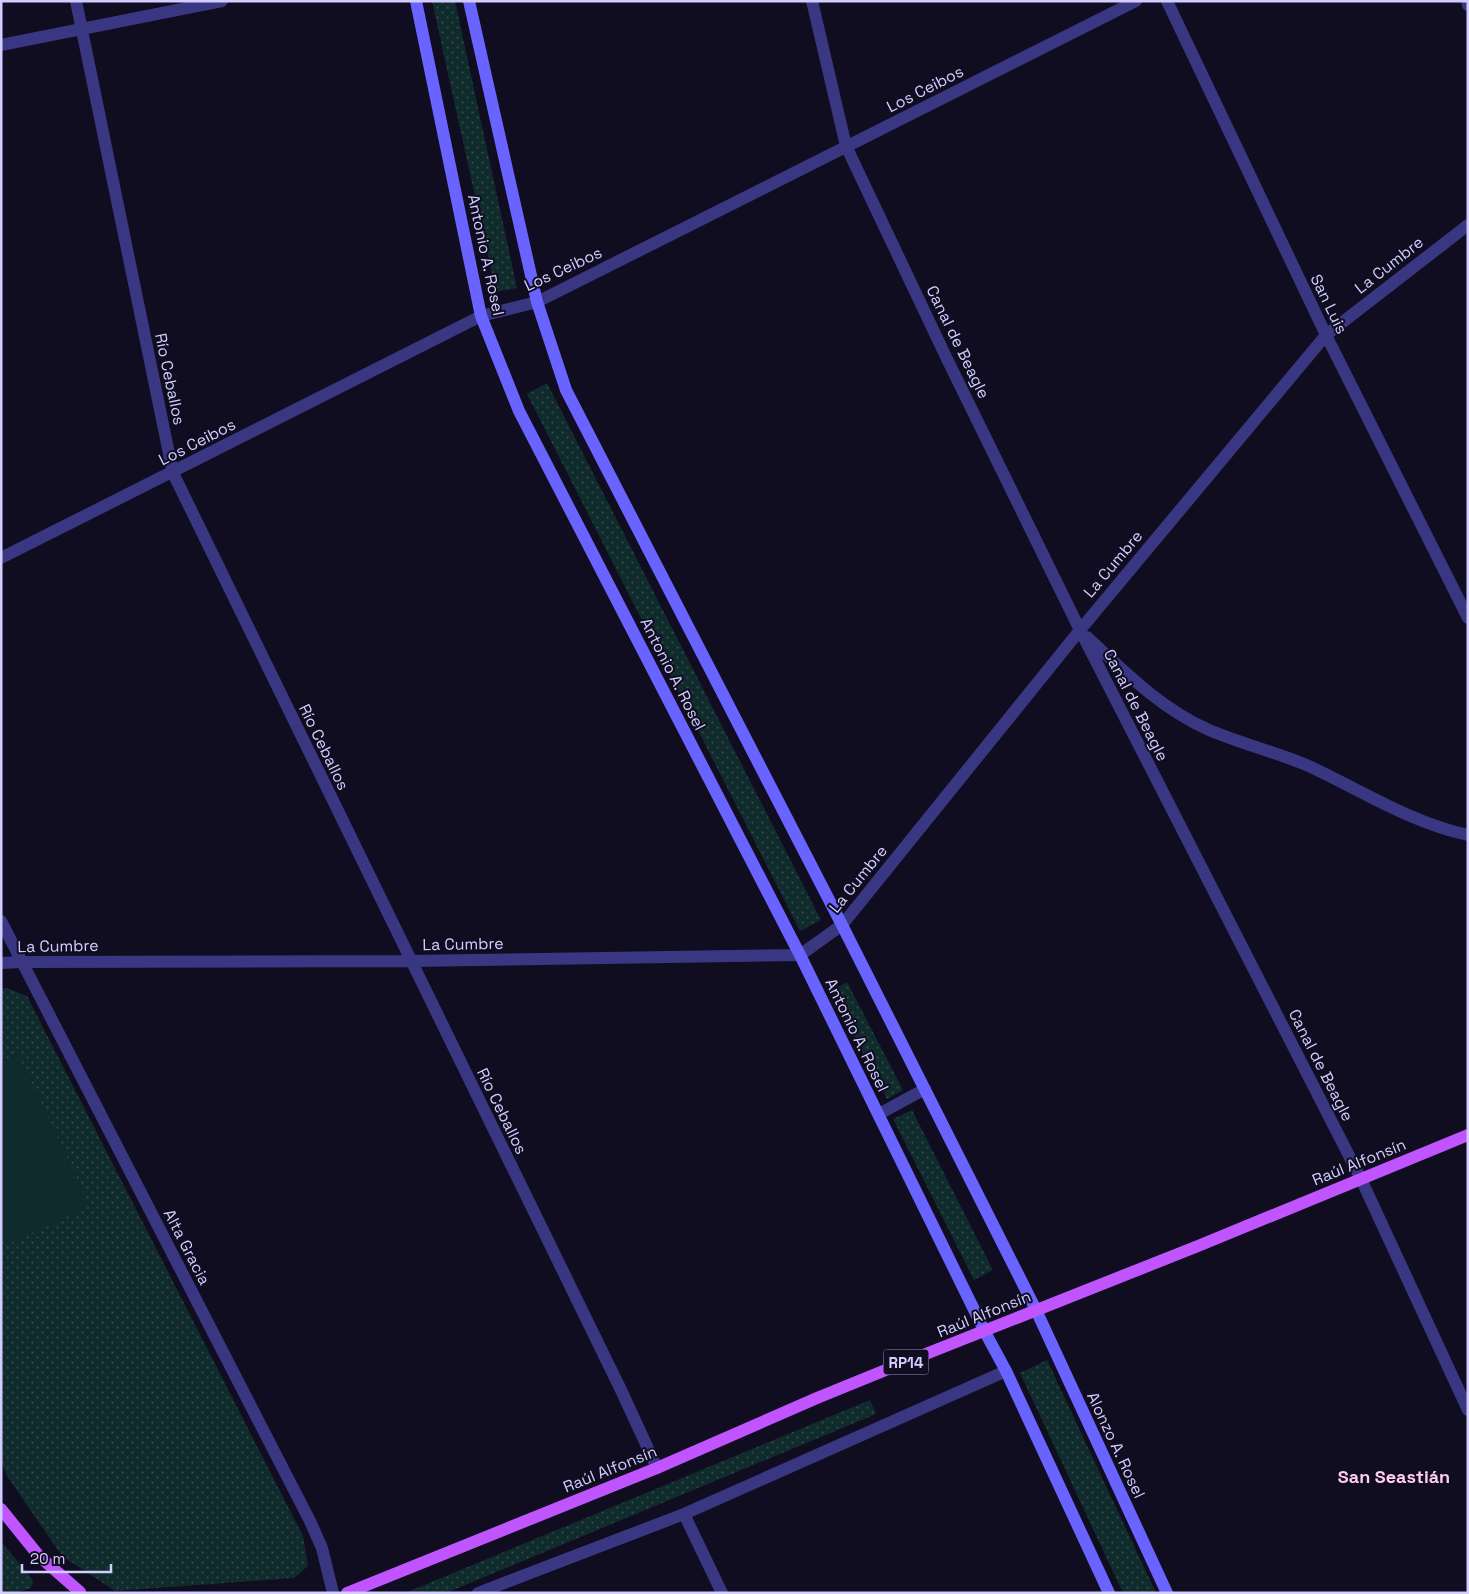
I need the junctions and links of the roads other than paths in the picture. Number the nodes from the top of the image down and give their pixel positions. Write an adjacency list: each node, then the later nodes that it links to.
1 (76, 1): 10 (street, Río Ceballos)
2 (222, 1): 10 (street)
3 (416, 1): 15 (street, Antonio A. Rosel)
4 (469, 1): 14 (street)
5 (812, 1): 12 (street, Canal de Beagle)
6 (1136, 1): 12 (street, Los Ceibos)
7 (1167, 1): 16 (street, San Luis)
8 (1467, 1): 9 (street)
9 (1468, 5)
10 (82, 29): 11 (street); 17 (street, Río Ceballos)
11 (1, 45)
12 (846, 146): 14 (street, Los Ceibos); 20 (street, Canal de Beagle)
13 (1468, 225): 16 (street, La Cumbre)
14 (537, 302): 15 (street, Los Ceibos); 23 (street)
15 (481, 316): 17 (street, Los Ceibos); 24 (street, Antonio A. Rosel)
16 (1326, 335): 19 (street, San Luis); 20 (street, La Cumbre)
17 (173, 473): 18 (street, Los Ceibos); 25 (street, Río Ceballos)
18 (1, 558)
19 (1468, 618)
20 (1080, 630): 21 (street); 23 (street, La Cumbre); 31 (street, Canal de Beagle)
21 (1468, 836)
22 (1, 921): 26 (street, Alta Gracia)
23 (842, 925): 24 (street, La Cumbre); 28 (street)
24 (800, 955): 25 (street, La Cumbre); 29 (street, Antonio A. Rosel)
25 (410, 961): 26 (street, La Cumbre); 36 (street, Río Ceballos)
26 (22, 962): 27 (street, La Cumbre); 40 (street, Alta Gracia)
27 (1, 963)
28 (925, 1089): 29 (street); 32 (street)
29 (878, 1114): 33 (street, Antonio A. Rosel)
30 (1468, 1135): 31 (main road, Raúl Alfonsín / RP14)
31 (1361, 1179): 32 (main road, Raúl Alfonsín / RP14); 35 (street, Canal de Beagle)
32 (1036, 1310): 33 (main road, Raúl Alfonsín / RP14); 45 (street, Alonzo A. Rosel)
33 (986, 1332): 34 (street); 36 (main road, Raúl Alfonsín / RP14)
34 (1006, 1371): 38 (street); 44 (street)
35 (1468, 1410)
36 (657, 1468): 41 (main road, Raúl Alfonsín / RP14)
37 (1, 1509): 39 (main road)
38 (684, 1514): 42 (street); 43 (street)
39 (79, 1592)
40 (333, 1593)
41 (347, 1593)
42 (478, 1593)
43 (722, 1593)
44 (1109, 1593)
45 (1167, 1593)

